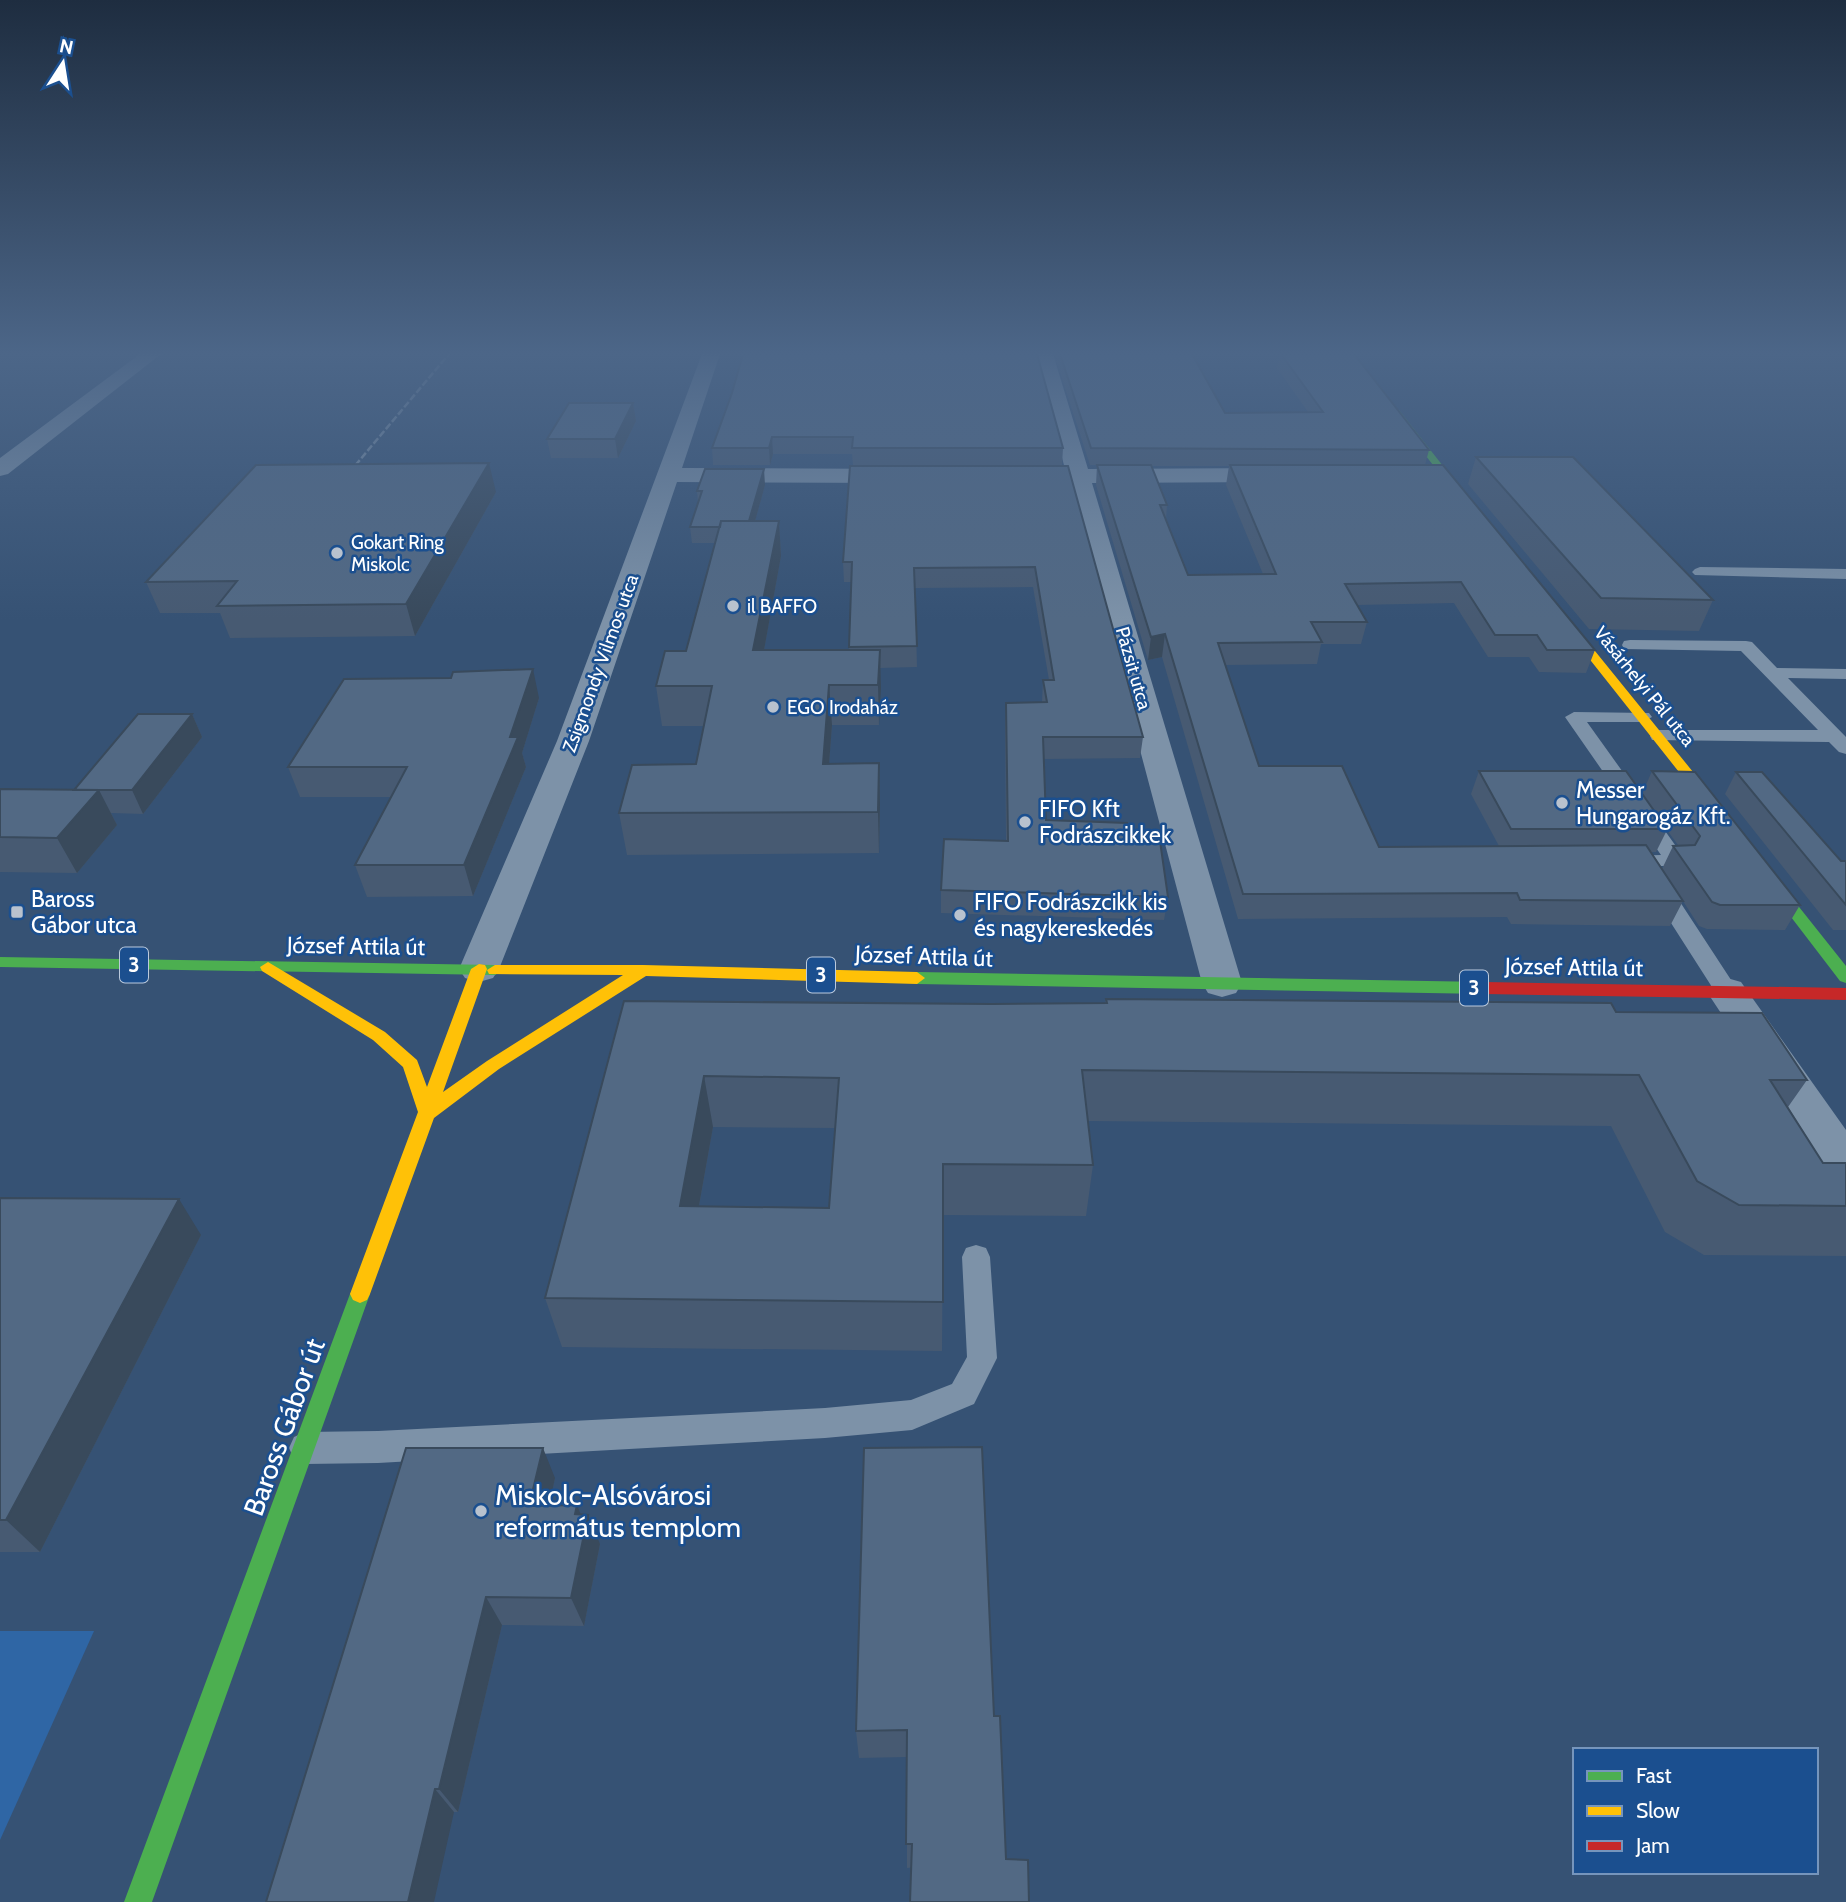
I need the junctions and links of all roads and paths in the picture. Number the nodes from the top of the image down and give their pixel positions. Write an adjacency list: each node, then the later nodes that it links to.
1 (35, 443): 5 (street)
2 (678, 443): 6 (street, Zsigmondy Vilmos utca)
3 (1070, 443): 12 (street, Pázsit utca)
4 (1420, 443): 9 (street)
5 (0, 469)
6 (667, 475): 10 (street); 29 (street, Zsigmondy Vilmos utca)
7 (1310, 475): 12 (street)
8 (1418, 475): 9 (street)
9 (1445, 475): 13 (street)
10 (930, 476)
11 (998, 476): 12 (street)
12 (1080, 476): 32 (street, Pázsit utca)
13 (1479, 517)
14 (1700, 572): 15 (lane)
15 (1846, 574)
16 (1548, 601): 20 (street, Vásárhelyi Pál utca)
17 (1630, 645): 18 (lane)
18 (1773, 674): 19 (lane); 22 (lane)
19 (1846, 674)
20 (1643, 717): 21 (street, Vásárhelyi Pál utca); 25 (lane)
21 (1659, 736): 22 (lane); 23 (street, Vásárhelyi Pál utca)
22 (1840, 742)
23 (1727, 824)
24 (1752, 857): 31 (street)
25 (1642, 860): 26 (lane); 33 (lane)
26 (1602, 861)
27 (0, 962): 28 (street, József Attila út / 3)
28 (268, 967): 29 (street, József Attila út / 3); 35 (street)
29 (480, 969): 30 (street, József Attila út / 3); 35 (street, Baross Gábor út)
30 (643, 970): 32 (street, József Attila út / 3); 35 (street)
31 (1846, 977)
32 (1222, 983): 33 (street, József Attila út / 3)
33 (1727, 992): 34 (street, József Attila út / 3); 36 (street)
34 (1846, 994)
35 (427, 1113): 38 (street, Baross Gábor út)
36 (1846, 1166)
37 (976, 1257): 38 (lane)
38 (304, 1448): 39 (street, Baross Gábor út)
39 (138, 1902)

